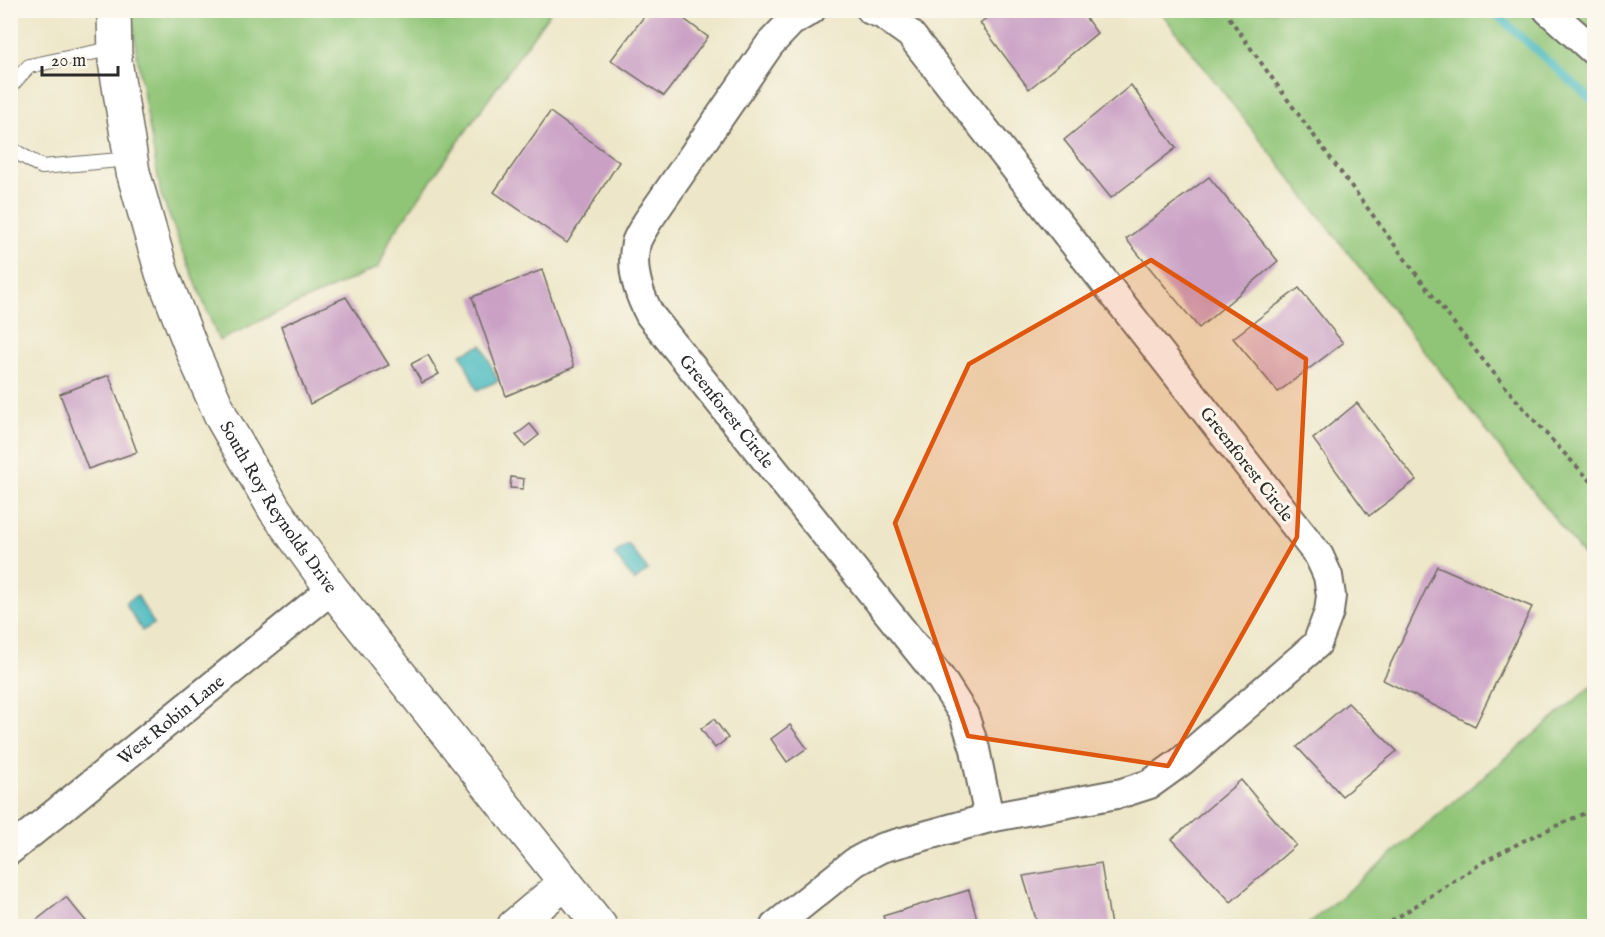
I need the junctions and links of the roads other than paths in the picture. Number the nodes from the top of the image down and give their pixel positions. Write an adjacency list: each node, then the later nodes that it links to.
1 (114, 10): 5 (street, South Roy Reynolds Drive)
2 (811, 10): 11 (street, Greenforest Circle)
3 (872, 10): 11 (street, Greenforest Circle)
4 (1548, 10): 6 (street)
5 (115, 48): 7 (lane); 9 (street, South Roy Reynolds Drive)
6 (1594, 51)
7 (10, 87)
8 (10, 145): 9 (lane)
9 (130, 159): 10 (street, South Roy Reynolds Drive)
10 (332, 590): 12 (street, West Robin Lane); 13 (street, South Roy Reynolds Drive)
11 (989, 818): 16 (street, Greenforest Circle)
12 (10, 850)
13 (566, 883): 14 (street); 15 (street, South Roy Reynolds Drive)
14 (514, 927)
15 (600, 927)
16 (775, 927)

